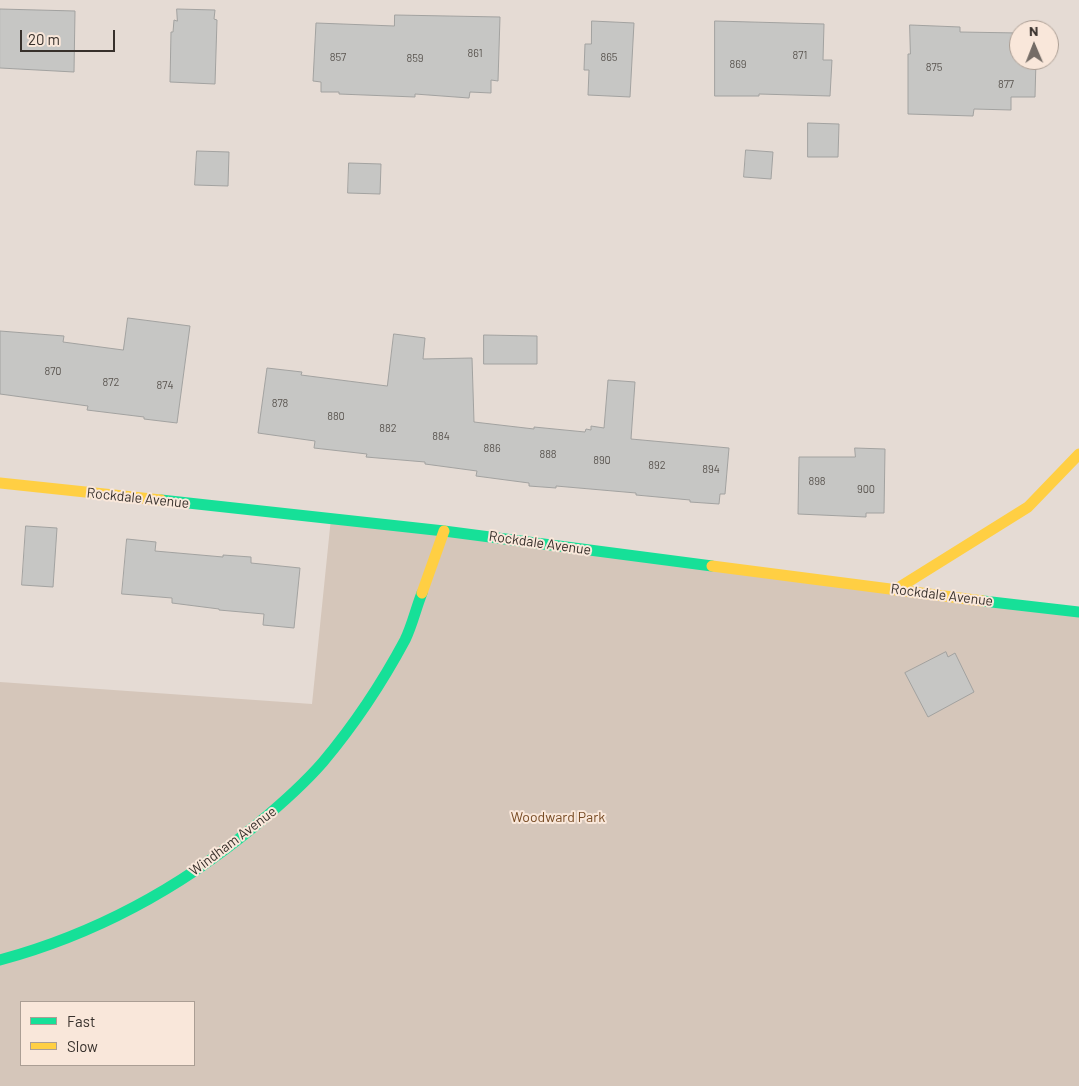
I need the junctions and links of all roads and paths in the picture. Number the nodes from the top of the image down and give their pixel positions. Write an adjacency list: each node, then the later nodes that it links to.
1 (1079, 454): 4 (street)
2 (0, 483): 3 (street, Rockdale Avenue)
3 (444, 531): 4 (street, Rockdale Avenue); 6 (street, Windham Avenue)
4 (895, 590): 5 (street, Rockdale Avenue)
5 (1079, 612)
6 (0, 960)

